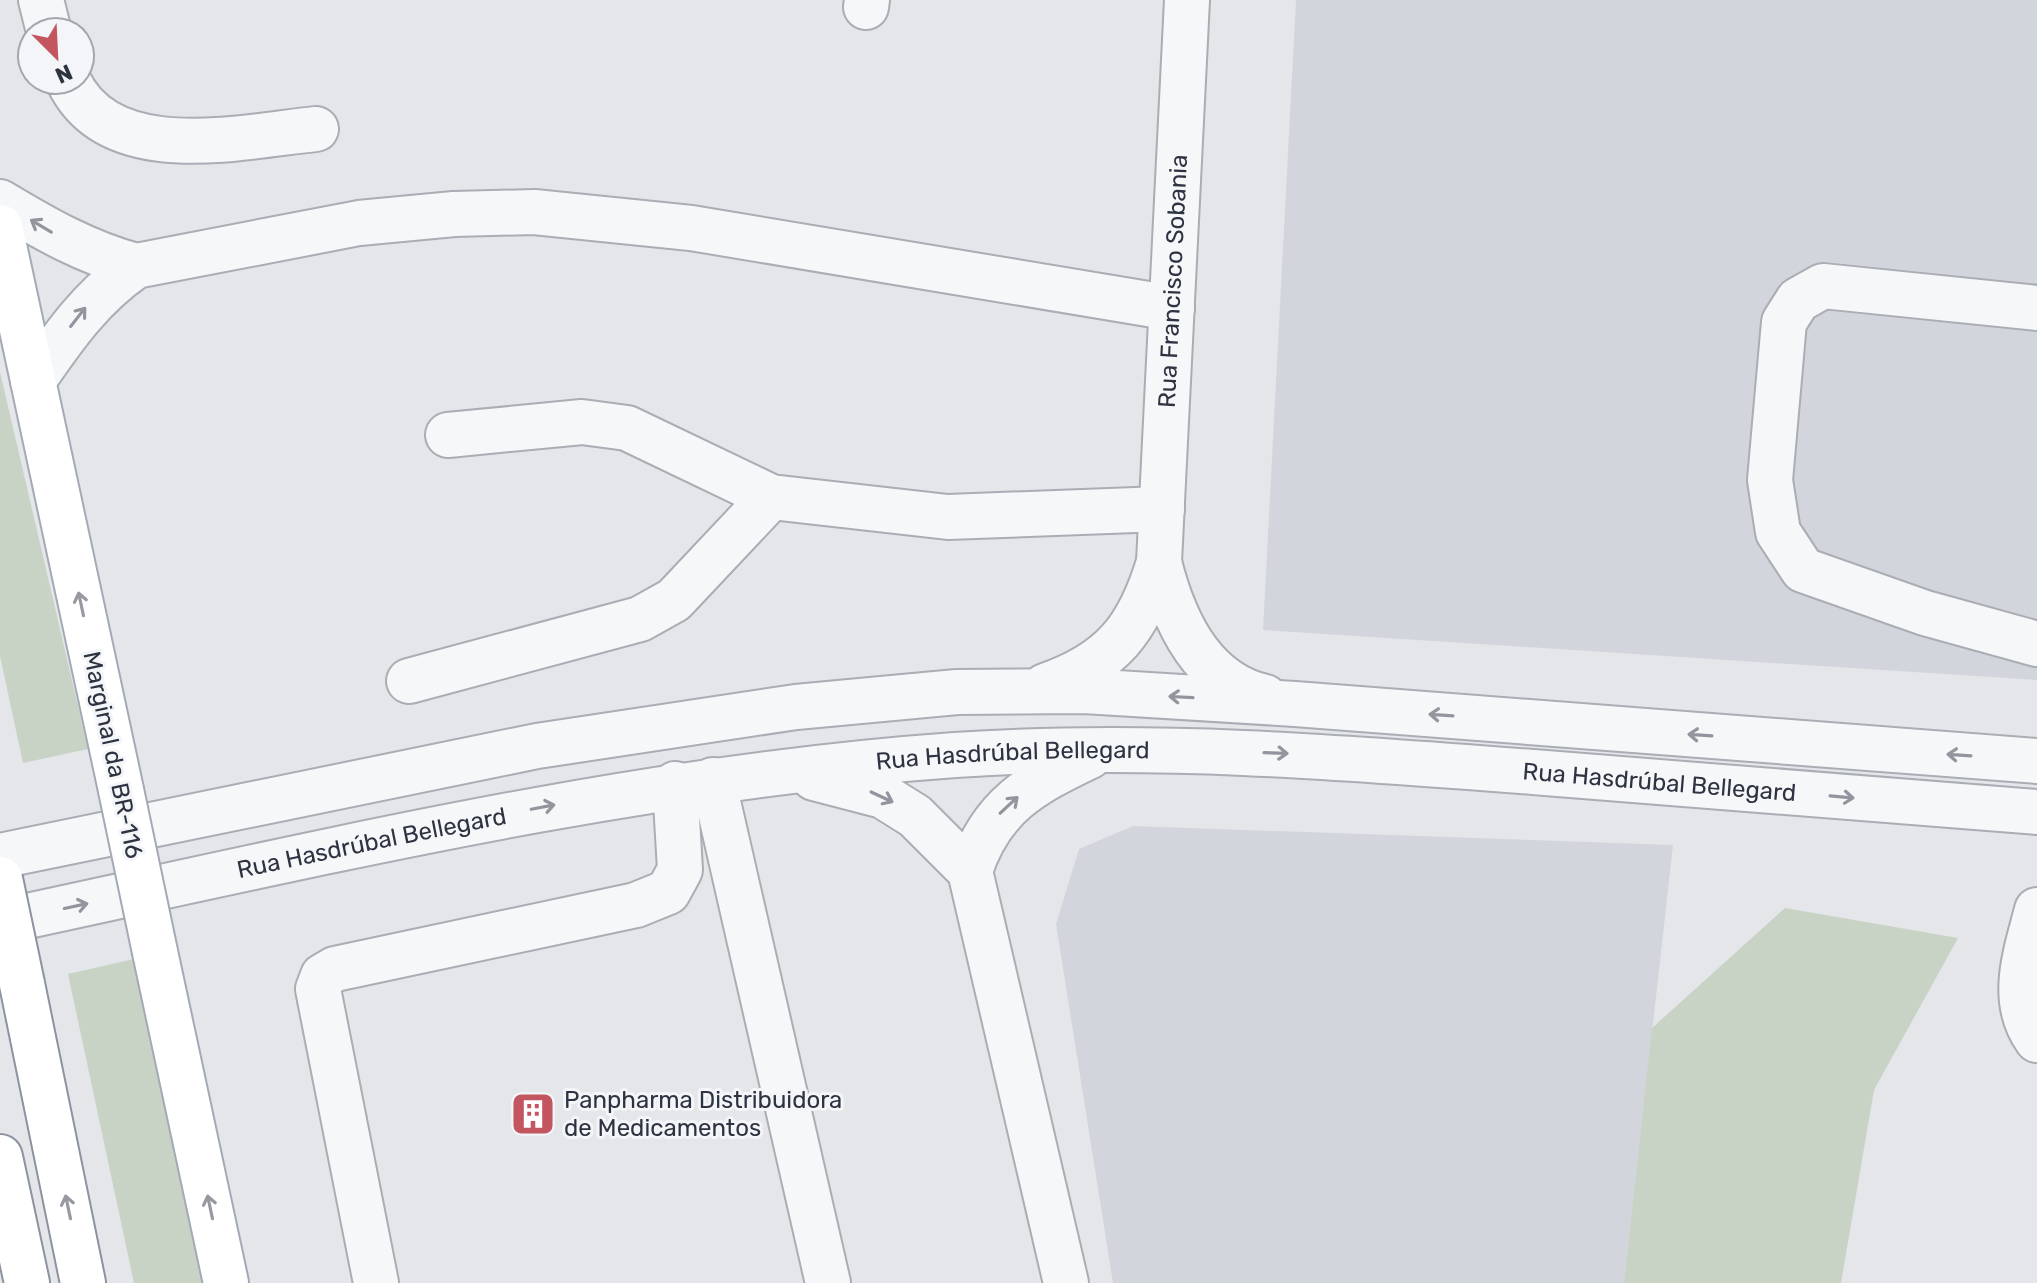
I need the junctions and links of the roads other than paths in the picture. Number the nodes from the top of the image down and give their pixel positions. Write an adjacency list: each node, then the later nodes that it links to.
1 (1187, 0): 7 (street, Rua Francisco Sobania)
2 (75, 96): 3 (street)
3 (316, 129)
4 (0, 202): 6 (street, one-way to 4)
5 (0, 227): 9 (main road, Marginal da BR-116)
6 (136, 266): 7 (street); 9 (street, one-way to 6)
7 (1172, 308): 12 (street, Rua Francisco Sobania)
8 (2037, 308): 14 (street)
9 (33, 381): 32 (main road, Marginal da BR-116, one-way to 9, bridge)
10 (448, 435): 11 (street)
11 (771, 497): 12 (street); 15 (street)
12 (1162, 509): 13 (street, Rua Francisco Sobania)
13 (1159, 562): 16 (street, Rua Francisco Sobania); 17 (street, Rua Francisco Sobania)
14 (2037, 644)
15 (409, 681)
16 (1031, 690): 17 (street, Rua Hasdrúbal Bellegard, one-way to 16); 23 (street, Rua Hasdrúbal Bellegard)
17 (1295, 704): 19 (street, Rua Hasdrúbal Bellegard, one-way to 17)
18 (1099, 751): 20 (street, Rua Hasdrúbal Bellegard); 22 (street, Rua Hasdrúbal Bellegard, one-way to 22); 24 (street, one-way to 18)
19 (2037, 761)
20 (780, 771): 21 (street, Rua Hasdrúbal Bellegard); 24 (street, one-way to 24)
21 (694, 782): 27 (street, Rua Hasdrúbal Bellegard, one-way to 21); 33 (street); 34 (street)
22 (2037, 812)
23 (0, 856)
24 (970, 871): 35 (street)
25 (0, 879): 31 (main road, one-way to 25, bridge)
26 (2037, 910): 28 (street)
27 (0, 922)
28 (2037, 1040)
29 (0, 1157): 30 (main road)
30 (27, 1283)
31 (83, 1283)
32 (226, 1283)
33 (376, 1283)
34 (828, 1283)
35 (1066, 1283)

